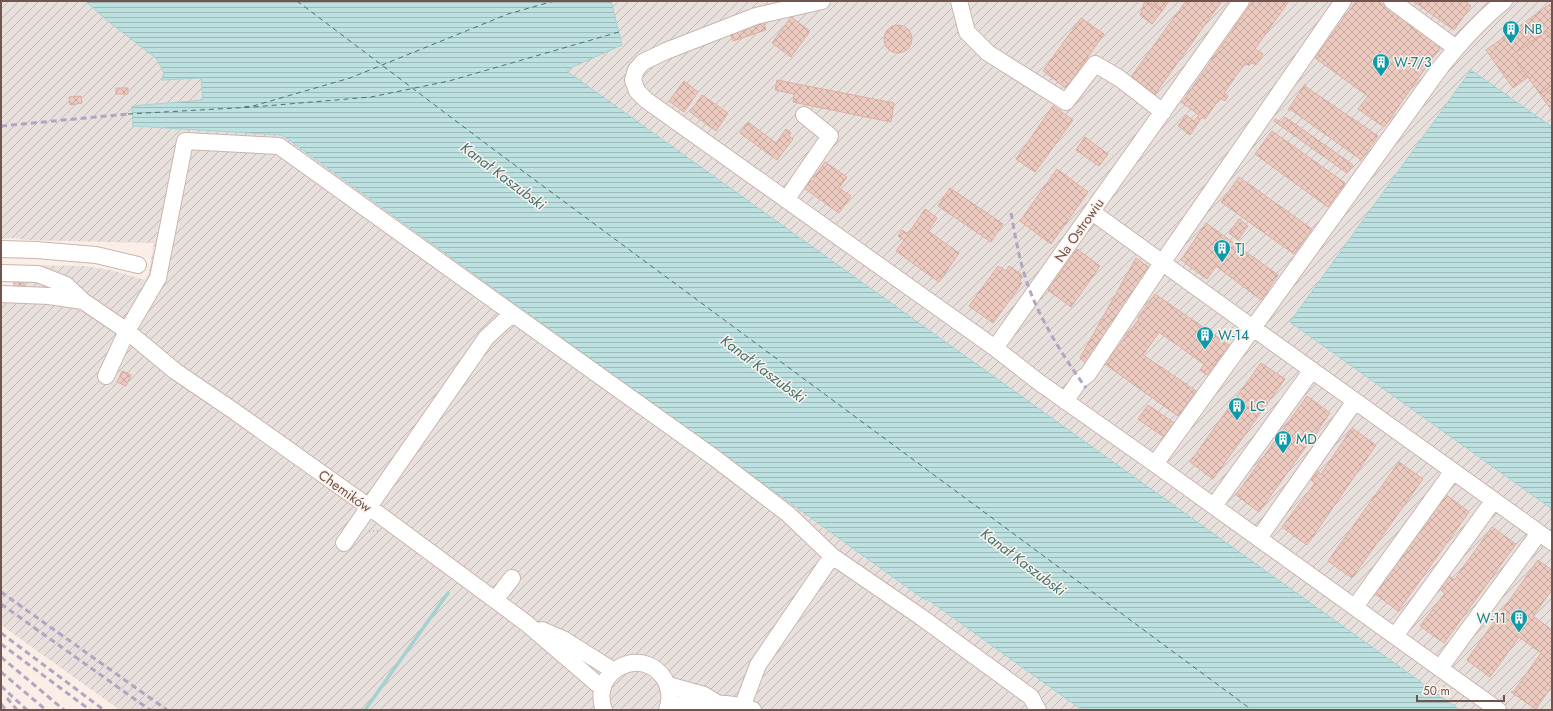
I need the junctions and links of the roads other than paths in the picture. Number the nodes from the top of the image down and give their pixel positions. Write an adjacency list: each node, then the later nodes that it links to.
1 (822, 1): 10 (lane)
2 (960, 1): 8 (lane)
3 (1241, 1): 8 (lane, Na Ostrowiu)
4 (1343, 1): 13 (lane)
5 (1392, 1): 7 (lane)
6 (1504, 1): 7 (lane)
7 (1456, 48): 19 (lane)
8 (1163, 112): 11 (lane, Na Ostrowiu)
9 (804, 115): 10 (lane)
10 (786, 200): 21 (lane)
11 (1092, 212): 13 (lane); 21 (lane, Na Ostrowiu)
12 (1, 249): 14 (lane)
13 (1162, 263): 19 (lane); 24 (lane)
14 (138, 265)
15 (1, 273): 17 (lane, Chemików)
16 (1, 294): 17 (lane, Chemików)
17 (83, 301): 20 (lane, Chemików)
18 (513, 314): 20 (lane); 30 (lane); 35 (lane)
19 (1252, 328): 22 (lane); 26 (lane)
20 (127, 331): 23 (lane); 30 (lane, Chemików)
21 (995, 348): 24 (lane)
22 (1312, 370): 25 (lane); 29 (lane)
23 (106, 376)
24 (1064, 401): 26 (lane)
25 (1355, 401): 27 (lane); 32 (lane)
26 (1155, 464): 29 (lane)
27 (1453, 471): 28 (lane); 38 (lane)
28 (1494, 500): 31 (lane); 40 (lane)
29 (1214, 506): 32 (lane)
30 (369, 507): 33 (lane); 37 (lane, Chemików)
31 (1539, 533): 34 (lane); 41 (lane)
32 (1259, 538): 38 (lane)
33 (344, 542)
34 (1552, 542)
35 (832, 556): 47 (lane); 49 (lane)
36 (512, 578): 37 (lane)
37 (495, 600): 39 (lane, Chemików)
38 (1354, 607): 40 (lane)
39 (526, 623): 42 (lane); 44 (lane, Chemików)
40 (1395, 636): 41 (lane)
41 (1440, 668): 50 (lane)
42 (614, 671): 43 (lane); 44 (lane)
43 (668, 685): 45 (lane); 46 (lane)
44 (602, 688): 48 (lane)
45 (719, 704): 46 (lane); 47 (lane)
46 (668, 707)
47 (745, 709)
48 (604, 710)
49 (1038, 710)
50 (1498, 710)

